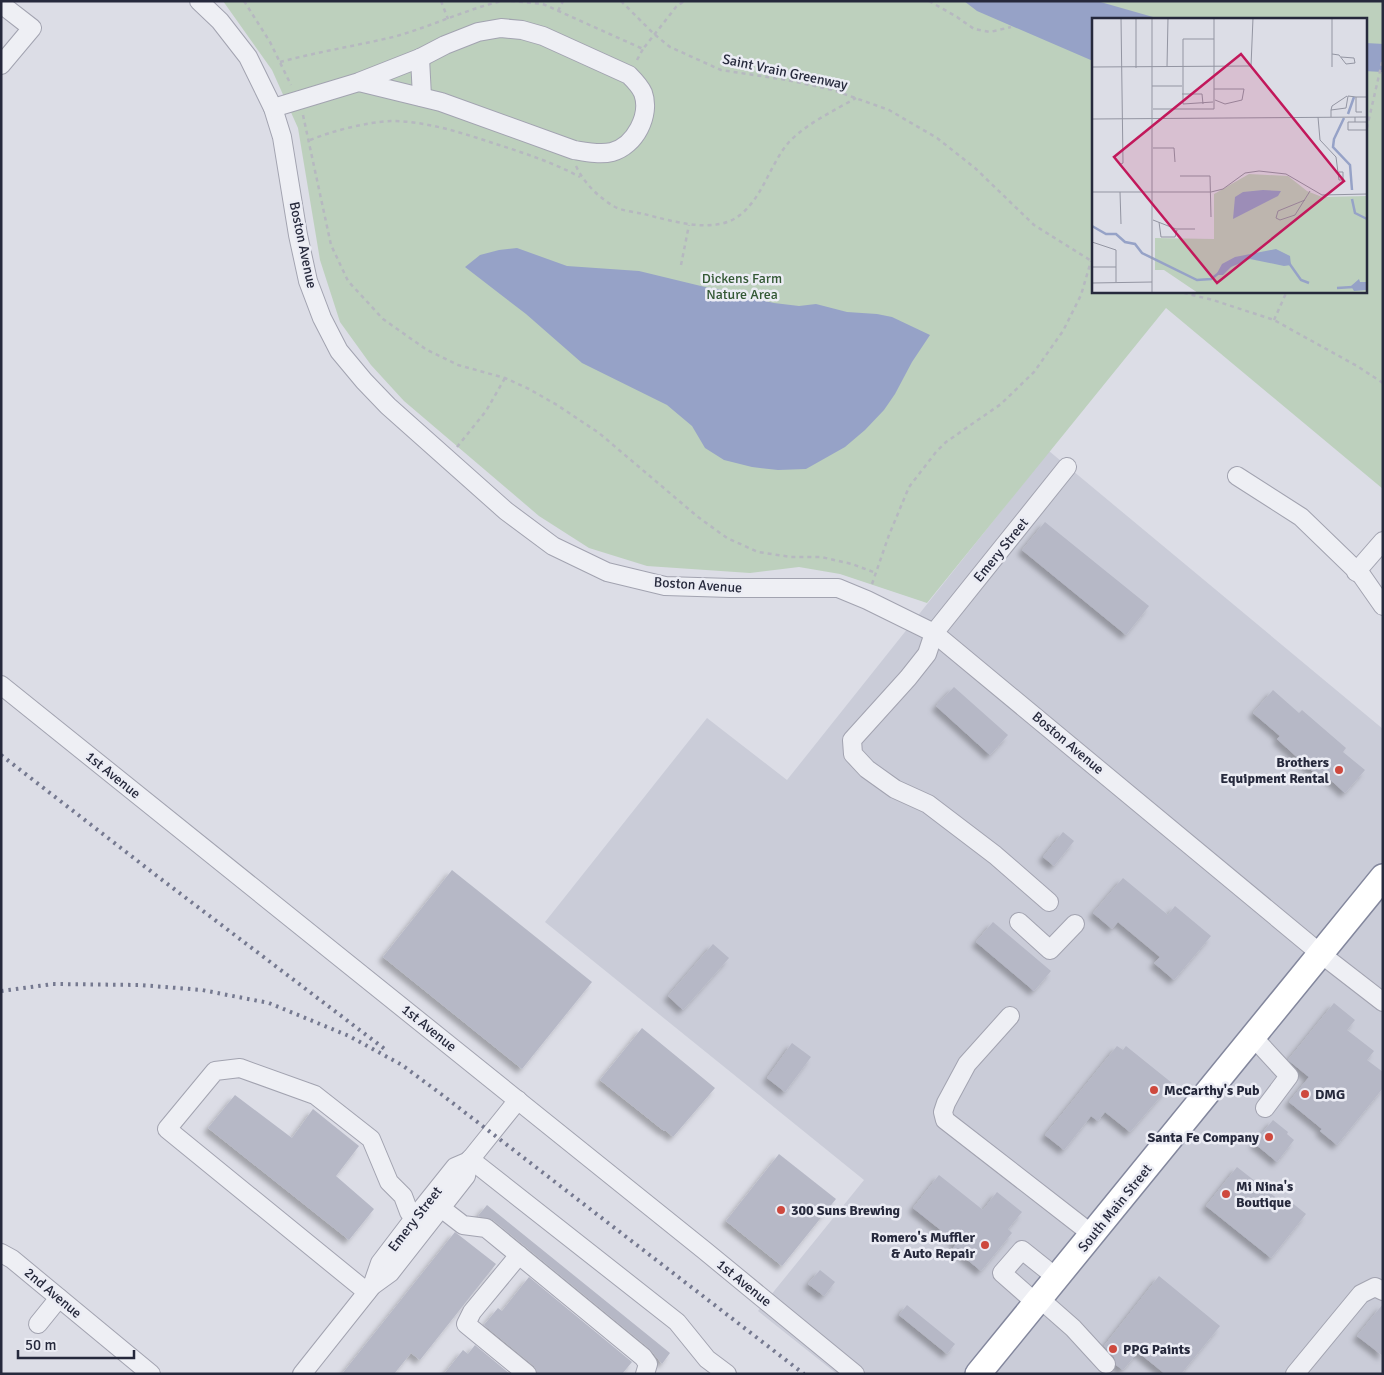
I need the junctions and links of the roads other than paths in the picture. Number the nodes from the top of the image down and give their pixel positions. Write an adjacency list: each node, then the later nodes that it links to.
1 (199, 1): 7 (street, Boston Avenue)
2 (1, 4): 4 (street)
3 (420, 58): 5 (street); 6 (street); 6 (street)
4 (1, 65)
5 (359, 82): 6 (street); 7 (street)
6 (422, 97)
7 (273, 108): 13 (street, Boston Avenue)
8 (1067, 467): 13 (street, Emery Street)
9 (1237, 476): 11 (street)
10 (1383, 542): 11 (street)
11 (1356, 572): 12 (street)
12 (1383, 606)
13 (934, 633): 16 (street, Emery Street); 19 (street, Boston Avenue)
14 (1, 685): 23 (street, 1st Avenue)
15 (1383, 877): 19 (highway, South Main Street)
16 (1049, 902)
17 (1019, 922): 18 (street)
18 (1075, 924)
19 (1321, 954): 20 (street, Boston Avenue); 22 (highway, South Main Street)
20 (1383, 1002)
21 (1010, 1016): 28 (street)
22 (1253, 1037): 24 (street); 28 (highway, South Main Street)
23 (518, 1100): 25 (street, Emery Street); 43 (street, 1st Avenue)
24 (1265, 1108)
25 (469, 1160): 26 (street, Emery Street); 27 (street, Emery Street); 42 (street)
26 (441, 1208): 30 (street); 32 (street, Emery Street)
27 (415, 1217): 32 (street, Emery Street); 32 (street)
28 (1093, 1234): 31 (highway, South Main Street)
29 (1, 1253): 34 (street, 2nd Avenue)
30 (519, 1255): 40 (street); 41 (street)
31 (1057, 1278): 35 (highway, South Main Street); 35 (street)
32 (370, 1289): 39 (street, Emery Street)
33 (1383, 1291): 45 (street)
34 (59, 1298): 36 (street); 38 (street, 2nd Avenue)
35 (1038, 1301): 37 (street); 44 (highway, South Main Street)
36 (38, 1324)
37 (1106, 1364)
38 (151, 1374)
39 (302, 1374)
40 (527, 1374)
41 (645, 1374)
42 (726, 1374)
43 (855, 1374)
44 (978, 1374)
45 (1296, 1374)

